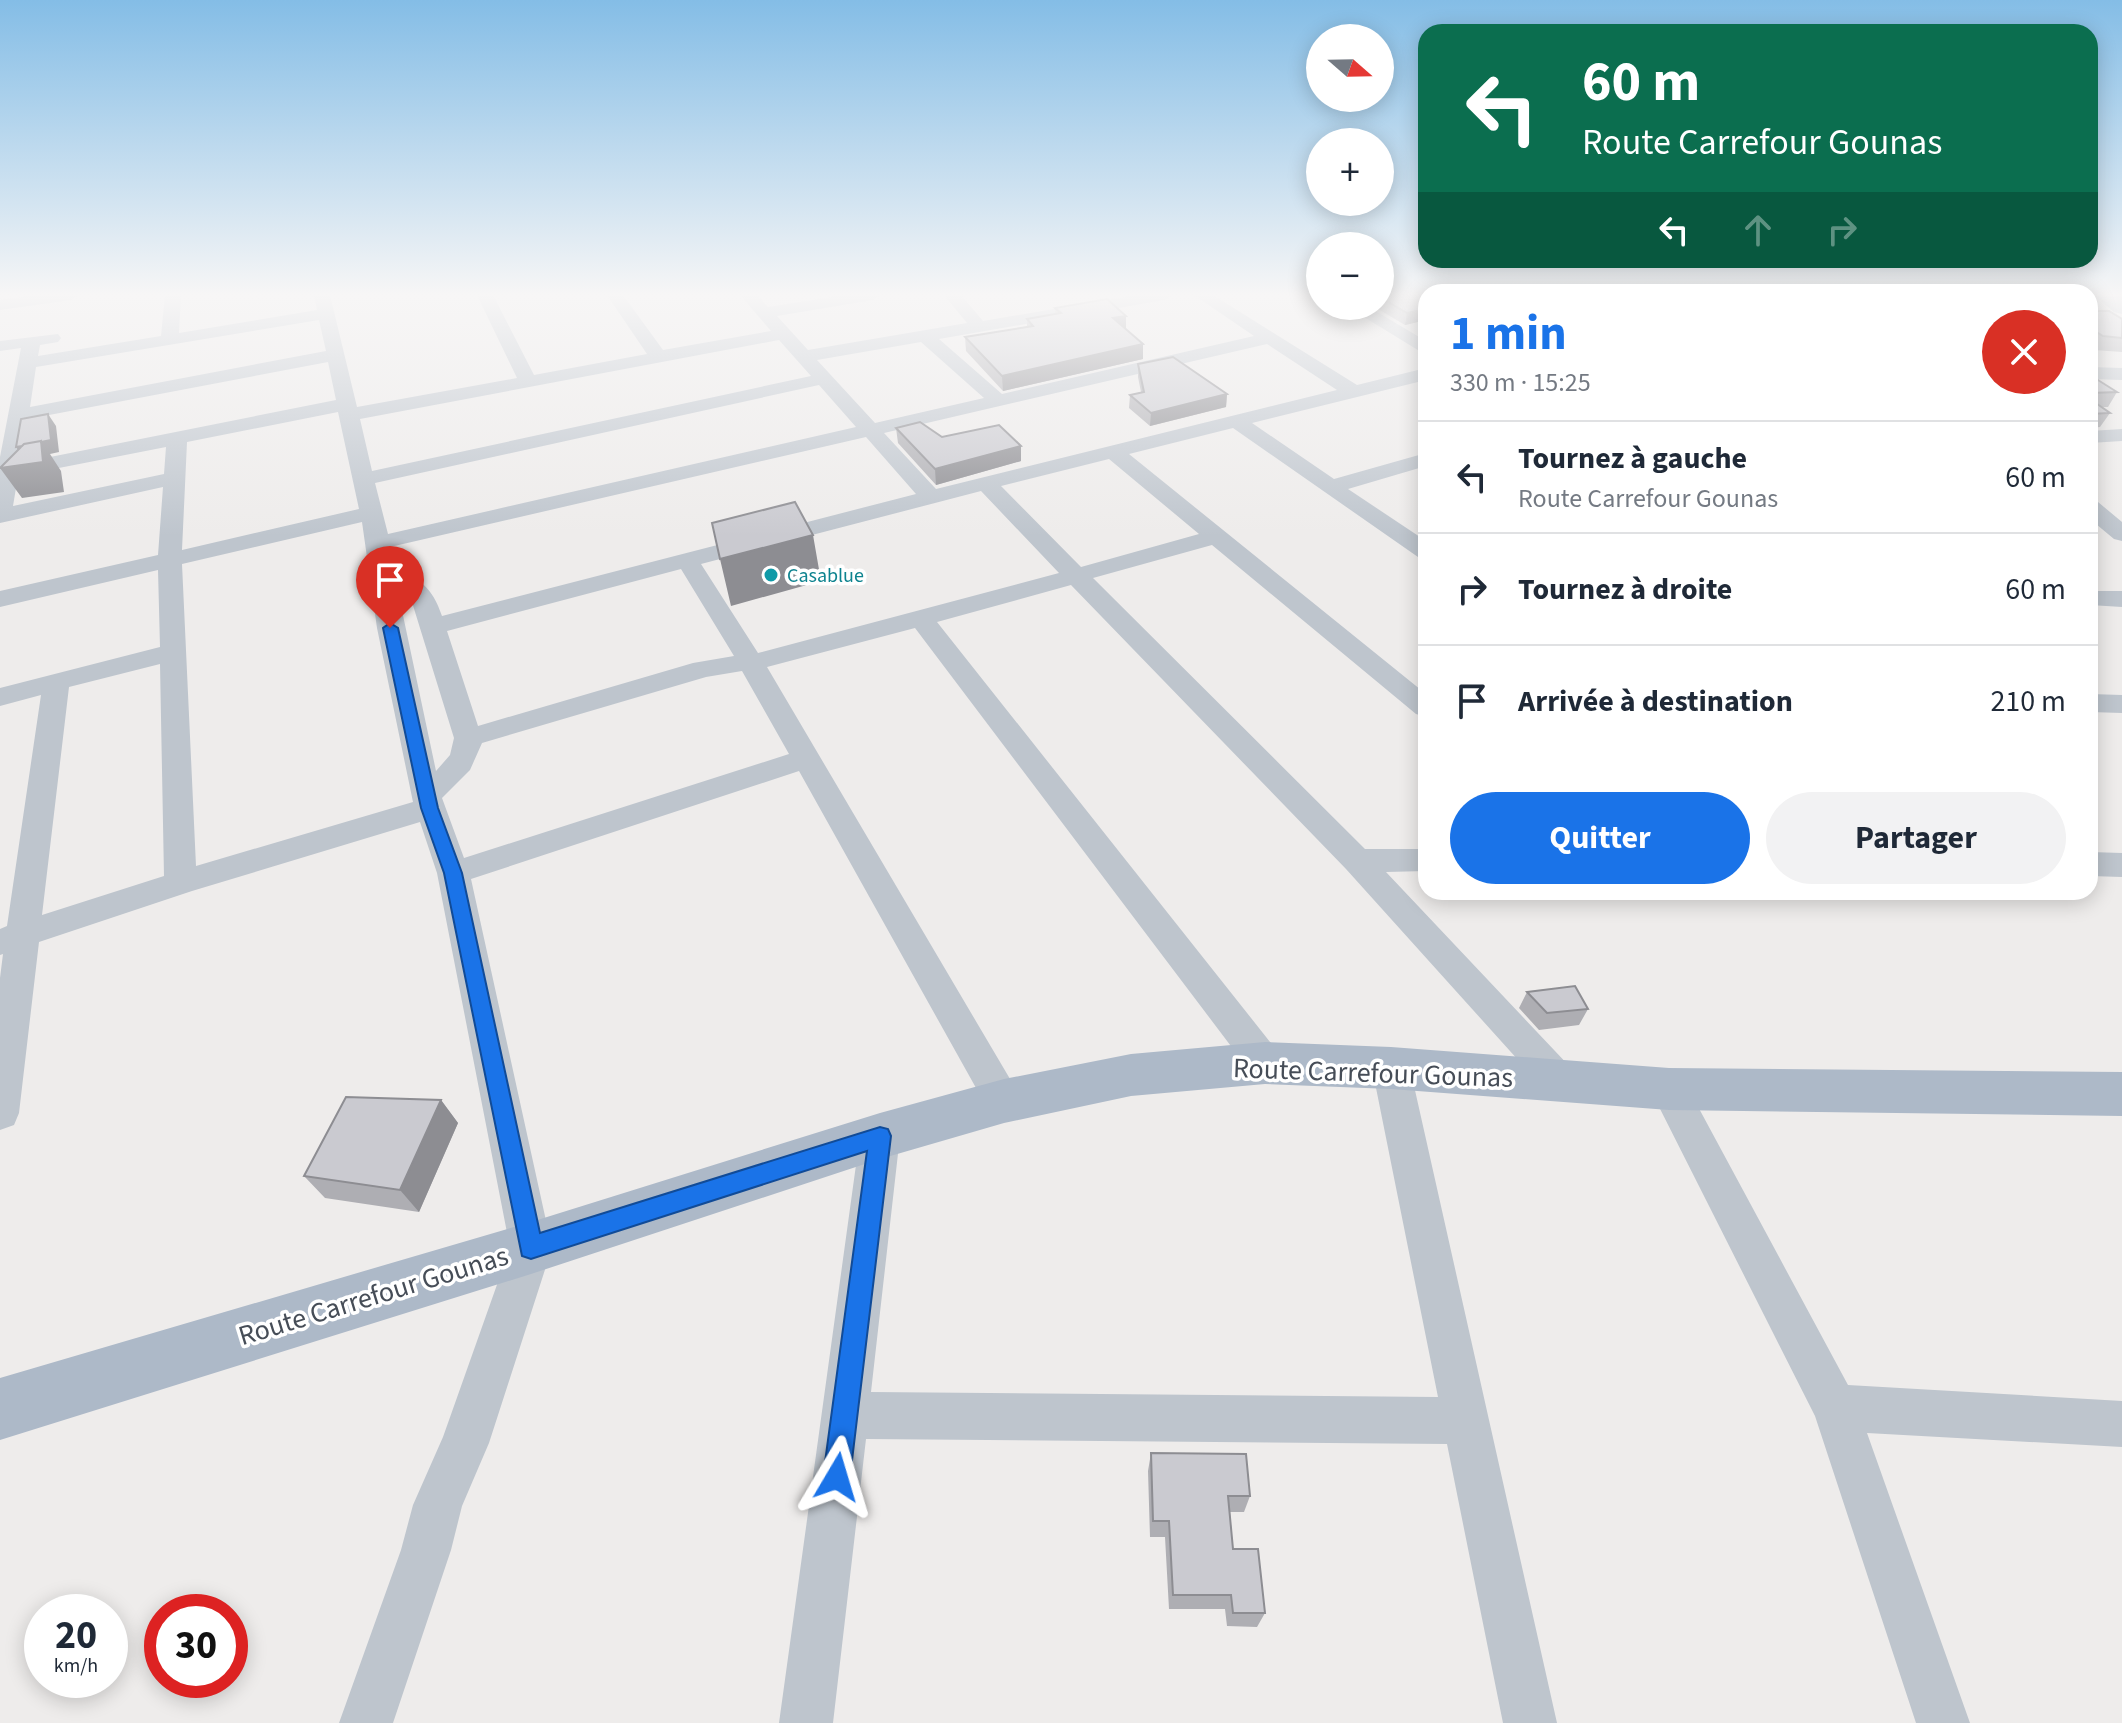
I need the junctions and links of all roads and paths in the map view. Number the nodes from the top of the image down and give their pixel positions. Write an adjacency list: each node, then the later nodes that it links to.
1 (26, 375): 16 (street)
2 (228, 375): 16 (street)
3 (340, 375): 15 (street)
4 (525, 375): 12 (street)
5 (557, 375): 12 (street)
6 (819, 375): 11 (street)
7 (970, 375): 14 (street)
8 (1109, 375): 14 (street)
9 (1328, 375): 13 (street)
10 (1418, 376): 13 (street)
11 (822, 379): 18 (street); 26 (street)
12 (528, 381): 15 (street)
13 (1352, 391): 17 (street)
14 (999, 401): 18 (street)
15 (348, 410): 21 (street); 26 (street)
16 (18, 415): 24 (street)
17 (1237, 422): 22 (street); 28 (street)
18 (872, 431): 29 (street); 36 (street)
19 (2122, 435): 20 (street)
20 (2098, 436)
21 (177, 438): 24 (street); 25 (street)
22 (1114, 453): 27 (street); 34 (street)
23 (1418, 461): 28 (street)
24 (8, 472): 32 (street)
25 (172, 479): 32 (street); 38 (street)
26 (364, 479): 30 (street)
27 (985, 483): 29 (street); 39 (street)
28 (1330, 487): 35 (street)
29 (931, 497): 37 (street)
30 (372, 513): 36 (street); 38 (street)
31 (2098, 514): 33 (street)
32 (0, 516)
33 (2122, 534)
34 (1216, 537): 39 (street); 51 (street)
35 (1418, 547)
36 (380, 556): 44 (street); 49 (street)
37 (687, 560): 44 (street); 46 (street)
38 (170, 561): 41 (street); 45 (street)
39 (1077, 574): 43 (street); 58 (street)
40 (2098, 598): 42 (street)
41 (0, 599)
42 (2122, 599)
43 (920, 617): 46 (street); 62 (street)
44 (434, 626): 47 (street)
45 (173, 652): 48 (street); 60 (street)
46 (751, 663): 54 (street); 55 (street)
47 (447, 674): 49 (street); 54 (street)
48 (56, 683): 50 (street); 61 (street)
49 (403, 687): 56 (street)
50 (0, 697)
51 (1418, 701)
52 (2098, 703): 53 (street)
53 (2122, 704)
54 (468, 738): 56 (street)
55 (805, 759): 59 (street); 67 (street)
56 (428, 802): 59 (street); 60 (street)
57 (1418, 860): 58 (street)
58 (1357, 861): 64 (street)
59 (453, 873): 70 (street)
60 (180, 883): 61 (street)
61 (13, 939): 68 (street)
62 (1265, 1063): 63 (main road, Route Carrefour Gounas); 67 (main road, Route Carrefour Gounas)
63 (1391, 1068): 64 (main road, Route Carrefour Gounas); 74 (street)
64 (1559, 1080): 65 (main road, Route Carrefour Gounas)
65 (1669, 1089): 66 (main road, Route Carrefour Gounas); 71 (street)
66 (2122, 1094)
67 (1004, 1101): 69 (main road, Route Carrefour Gounas)
68 (0, 1113)
69 (880, 1136): 70 (main road, Route Carrefour Gounas); 73 (street)
70 (531, 1248): 72 (main road, Route Carrefour Gounas); 76 (street)
71 (1835, 1408): 75 (street); 79 (street)
72 (0, 1409)
73 (844, 1415): 74 (street); 77 (street)
74 (1467, 1421): 78 (street)
75 (2122, 1424)
76 (366, 1723)
77 (806, 1723)
78 (1530, 1723)
79 (1943, 1723)

